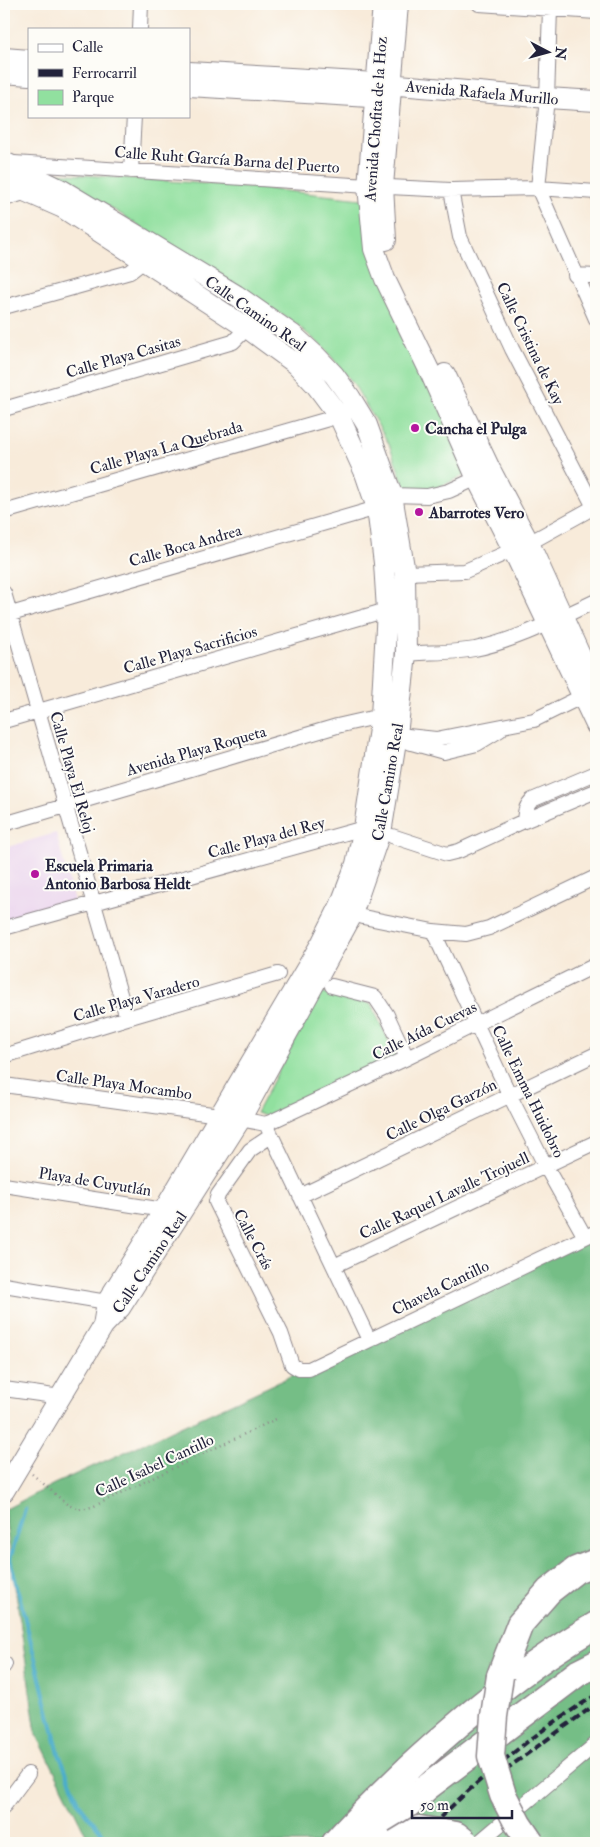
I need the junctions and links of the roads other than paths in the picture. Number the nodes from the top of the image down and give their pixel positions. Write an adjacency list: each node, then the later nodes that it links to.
1 (141, 4): 7 (street)
2 (383, 4): 14 (street, Avenida Chofita de la Hoz)
3 (398, 4): 14 (street, Avenida Chofita de la Hoz)
4 (478, 4): 5 (street)
5 (550, 9): 6 (street); 16 (street)
6 (596, 12)
7 (140, 28)
8 (4, 58): 9 (street)
9 (28, 60)
10 (190, 72): 14 (street, Avenida Rafaela Murillo)
11 (4, 73): 12 (street)
12 (28, 75)
13 (190, 86): 14 (street, Avenida Rafaela Murillo)
14 (383, 90): 16 (street, Avenida Rafaela Murillo); 21 (street, Avenida Chofita de la Hoz)
15 (596, 101): 16 (street, Avenida Rafaela Murillo)
16 (546, 105): 17 (street, Avenida Rafaela Murillo); 22 (street)
17 (596, 114)
18 (134, 118): 20 (street)
19 (4, 169): 20 (street, Calle Ruht García Barna del Puerto); 24 (street, Calle Camino Real); 36 (street, Calle Camino Real)
20 (131, 170): 21 (street, Calle Ruht García Barna del Puerto)
21 (375, 186): 23 (street, Calle Ruht García Barna del Puerto); 35 (street, Avenida Chofita de la Hoz)
22 (538, 188): 23 (street, Calle Ruht García Barna del Puerto); 25 (street, Calle Ruht García Barna del Puerto); 28 (street)
23 (451, 190): 37 (street, Calle Cristina de Kay)
24 (27, 192): 26 (street); 27 (street, Calle Camino Real)
25 (596, 192)
26 (4, 199)
27 (144, 261): 30 (street); 32 (street, Calle Camino Real)
28 (576, 275): 29 (street); 31 (street)
29 (596, 276)
30 (4, 306)
31 (596, 319)
32 (247, 328): 33 (street, Calle Playa Casitas); 34 (street, Calle Camino Real)
33 (4, 409)
34 (339, 416): 38 (street, Calle Camino Real); 39 (street, Calle Playa La Quebrada)
35 (484, 475): 36 (street); 40 (street, Avenida Chofita de la Hoz)
36 (392, 495): 41 (street, Calle Camino Real)
37 (595, 506): 40 (street)
38 (376, 508): 44 (street, Calle Camino Real); 45 (street, Calle Boca Andrea)
39 (4, 512)
40 (521, 546): 41 (street); 46 (street, Avenida Chofita de la Hoz)
41 (404, 573): 47 (street, Calle Camino Real)
42 (4, 594): 45 (street, Calle Playa El Reloj)
43 (596, 601): 46 (street)
44 (387, 610): 49 (street, Calle Playa Sacrificios); 52 (street, Calle Camino Real)
45 (7, 615): 49 (street, Calle Playa El Reloj)
46 (555, 620): 47 (street); 48 (street, Avenida Chofita de la Hoz)
47 (406, 654): 52 (street, Calle Camino Real)
48 (593, 691): 51 (street, Avenida Chofita de la Hoz); 52 (street, Avenida Playa Roqueta)
49 (38, 711): 50 (street, Calle Playa Sacrificios); 55 (street, Calle Playa El Reloj)
50 (4, 721)
51 (596, 724)
52 (389, 725): 55 (street, Avenida Playa Roqueta); 58 (street, Calle Camino Real); 76 (street, Calle Camino Real)
53 (596, 773): 56 (street)
54 (596, 791): 56 (street)
55 (64, 806): 57 (street, Avenida Playa Roqueta); 61 (street, Calle Playa El Reloj)
56 (524, 821): 59 (street)
57 (4, 824)
58 (364, 828): 61 (street, Calle Playa del Rey); 75 (street, Calle Camino Real)
59 (392, 836)
60 (596, 877): 64 (street)
61 (93, 903): 63 (street, Calle Playa del Rey); 68 (street, Calle Playa El Reloj)
62 (363, 917): 64 (street)
63 (4, 928)
64 (433, 932): 69 (street, Calle Emma Huidobro)
65 (596, 965): 69 (street, Calle Aída Cuevas)
66 (278, 974): 68 (street, Calle Playa Varadero)
67 (332, 986): 72 (street)
68 (126, 1018): 71 (street, Calle Playa Varadero)
69 (476, 1024): 72 (street, Calle Aída Cuevas); 74 (street, Calle Emma Huidobro)
70 (596, 1054): 74 (street, Calle Olga Garzón)
71 (4, 1056)
72 (407, 1058): 77 (street, Calle Aída Cuevas)
73 (4, 1085): 75 (street, Calle Playa Mocambo)
74 (510, 1096): 79 (street, Calle Emma Huidobro); 81 (street, Calle Olga Garzón)
75 (219, 1115): 76 (street, Calle Playa Mocambo); 82 (street, Calle Camino Real)
76 (240, 1120): 77 (street, Calle Playa Mocambo); 82 (street, Calle Camino Real)
77 (269, 1130): 81 (street); 88 (street, Calle Crás)
78 (596, 1142): 79 (street, Calle Raquel Lavalle Trojuell)
79 (546, 1167): 83 (street, Calle Emma Huidobro); 84 (street, Calle Raquel Lavalle Trojuell)
80 (4, 1185): 82 (street, Playa de Cuyutlán)
81 (300, 1196): 84 (street)
82 (171, 1214): 86 (street, Calle Camino Real)
83 (591, 1234): 87 (street, Chavela Cantillo)
84 (334, 1266): 87 (street)
85 (4, 1285): 86 (street)
86 (114, 1305): 90 (street, Calle Camino Real)
87 (369, 1340): 88 (street, Chavela Cantillo)
88 (299, 1369)
89 (4, 1388): 90 (street)
90 (60, 1396): 91 (street)
91 (4, 1491)
92 (596, 1562): 103 (highway, bridge)
93 (596, 1625): 98 (highway)
94 (596, 1664): 99 (highway)
95 (596, 1744): 102 (street)
96 (28, 1774): 97 (street)
97 (4, 1806)
98 (335, 1843)
99 (365, 1843)
100 (396, 1843): 101 (highway, bridge)
101 (466, 1843)
102 (478, 1843)
103 (531, 1843)

